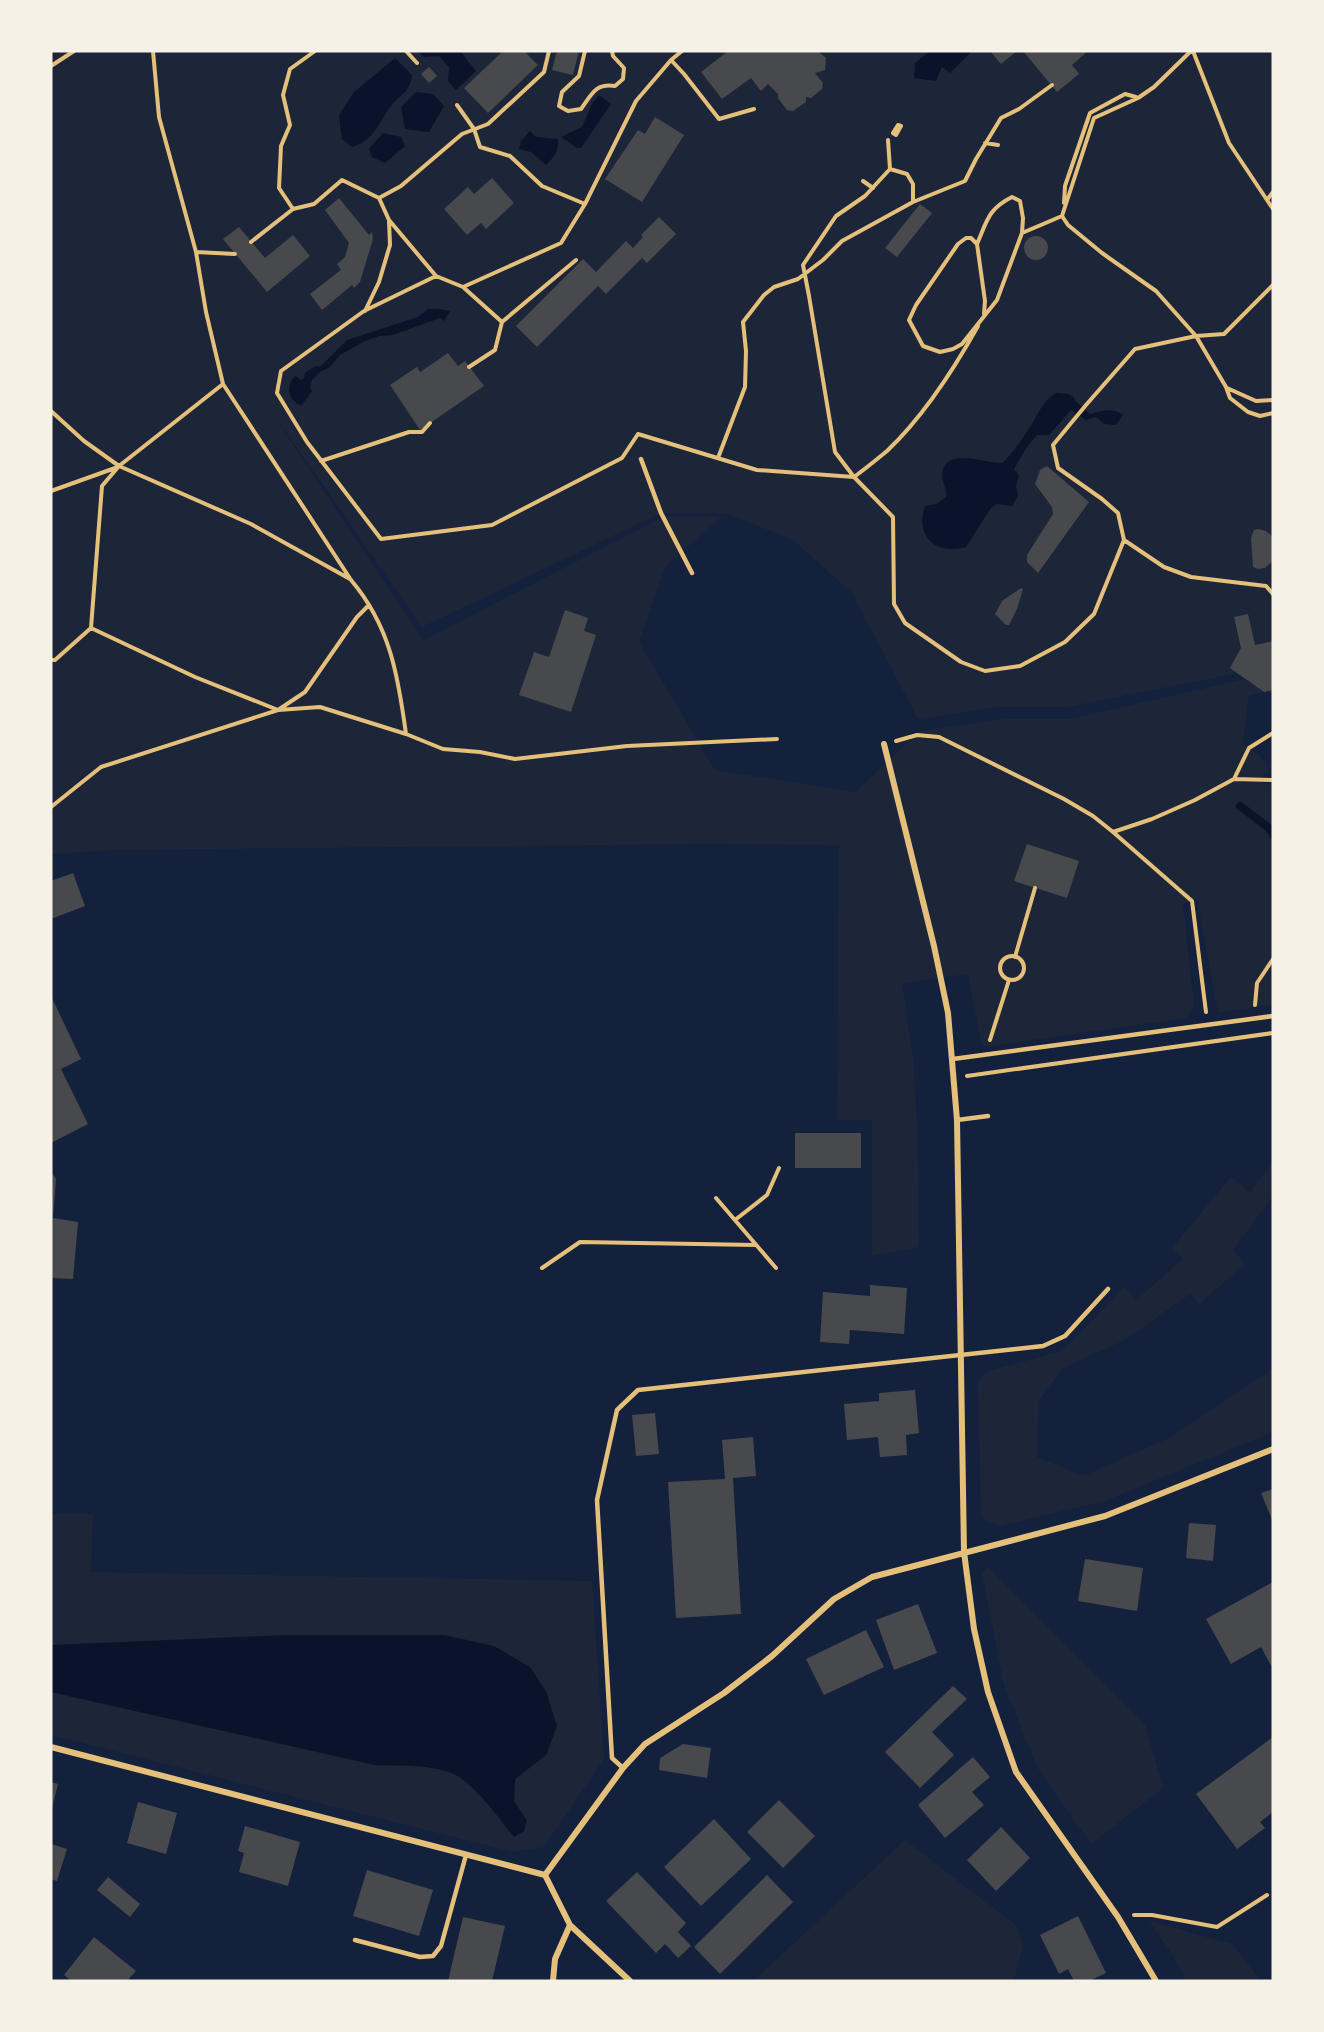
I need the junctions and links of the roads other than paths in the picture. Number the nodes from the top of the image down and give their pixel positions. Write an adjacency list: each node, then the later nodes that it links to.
1 (641, 459): 2 (lane)
2 (692, 573)
3 (884, 744): 5 (street)
4 (1273, 1016): 5 (lane)
5 (953, 1059): 7 (street)
6 (988, 1116): 7 (lane)
7 (957, 1120): 9 (street)
8 (1108, 1289): 9 (lane)
9 (961, 1354): 11 (street); 13 (lane)
10 (1273, 1449): 11 (street)
11 (964, 1552): 13 (street); 20 (street)
12 (51, 1747): 14 (street)
13 (623, 1768): 15 (street)
14 (465, 1855): 15 (street); 17 (lane)
15 (545, 1875): 16 (street)
16 (570, 1926): 18 (street); 19 (street)
17 (355, 1940)
18 (553, 1981)
19 (630, 1981)
20 (1156, 1981)

